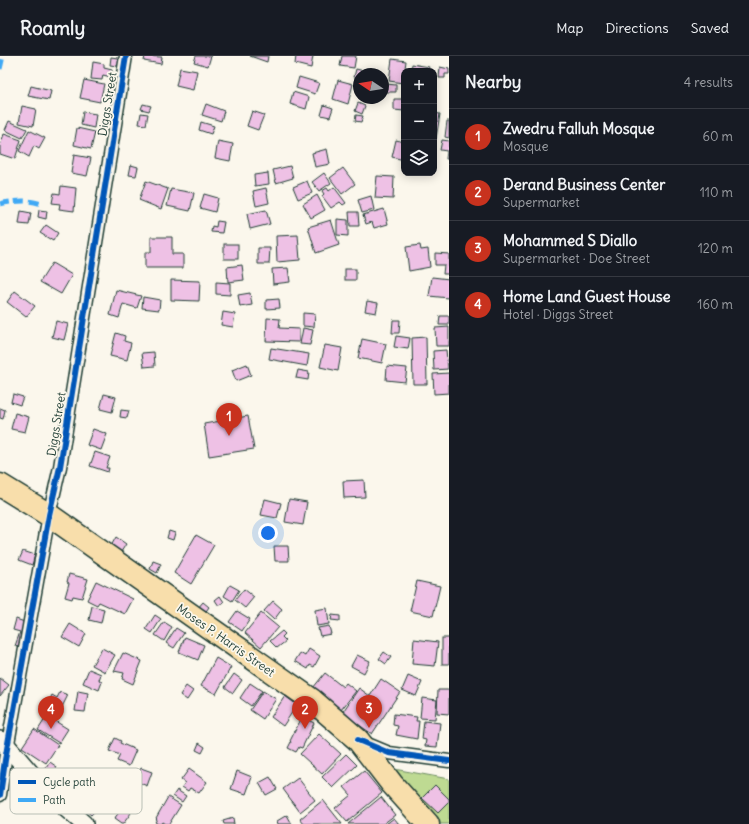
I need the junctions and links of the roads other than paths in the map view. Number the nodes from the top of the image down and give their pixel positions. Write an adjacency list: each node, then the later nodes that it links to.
1 (126, 56): 3 (street, Diggs Street)
2 (0, 485): 3 (highway, Moses P. Harris Street)
3 (49, 515): 4 (highway, Moses P. Harris Street); 5 (street, Diggs Street)
4 (358, 740): 6 (street); 14 (highway, Moses P. Harris Street)
5 (3, 751): 7 (street); 8 (street); 9 (street, Diggs Street)
6 (449, 761)
7 (19, 768)
8 (22, 768)
9 (0, 795)
10 (62, 814): 12 (street)
11 (73, 814): 13 (street)
12 (71, 824)
13 (84, 824)
14 (428, 824)

